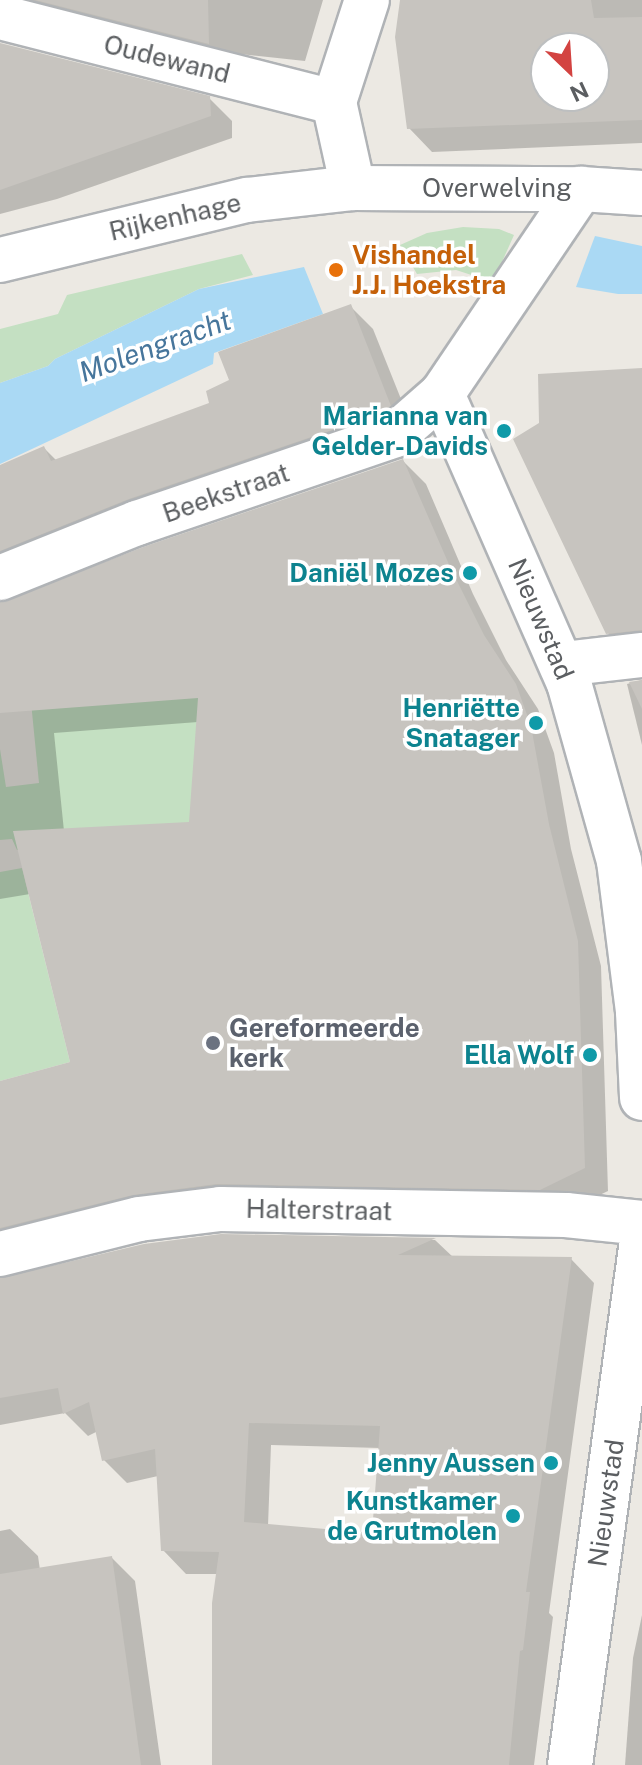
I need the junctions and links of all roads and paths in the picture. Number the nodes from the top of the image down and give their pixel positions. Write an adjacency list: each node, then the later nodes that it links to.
1 (367, 0): 3 (street)
2 (0, 17): 3 (street, Oudewand)
3 (334, 102): 4 (street)
4 (353, 188): 5 (street, Overwelving); 7 (street, Rijkenhage)
5 (581, 189): 6 (street, Overwelving); 8 (street)
6 (642, 193)
7 (0, 260)
8 (442, 394): 9 (street, Beekstraat); 11 (street, Nieuwstad)
9 (0, 578)
10 (642, 655): 11 (street)
11 (563, 664): 12 (street, Nieuwstad)
12 (642, 1098)
13 (642, 1223): 15 (street, Halterstraat)
14 (642, 1241): 16 (street, Nieuwstad)
15 (0, 1254)
16 (570, 1765)

